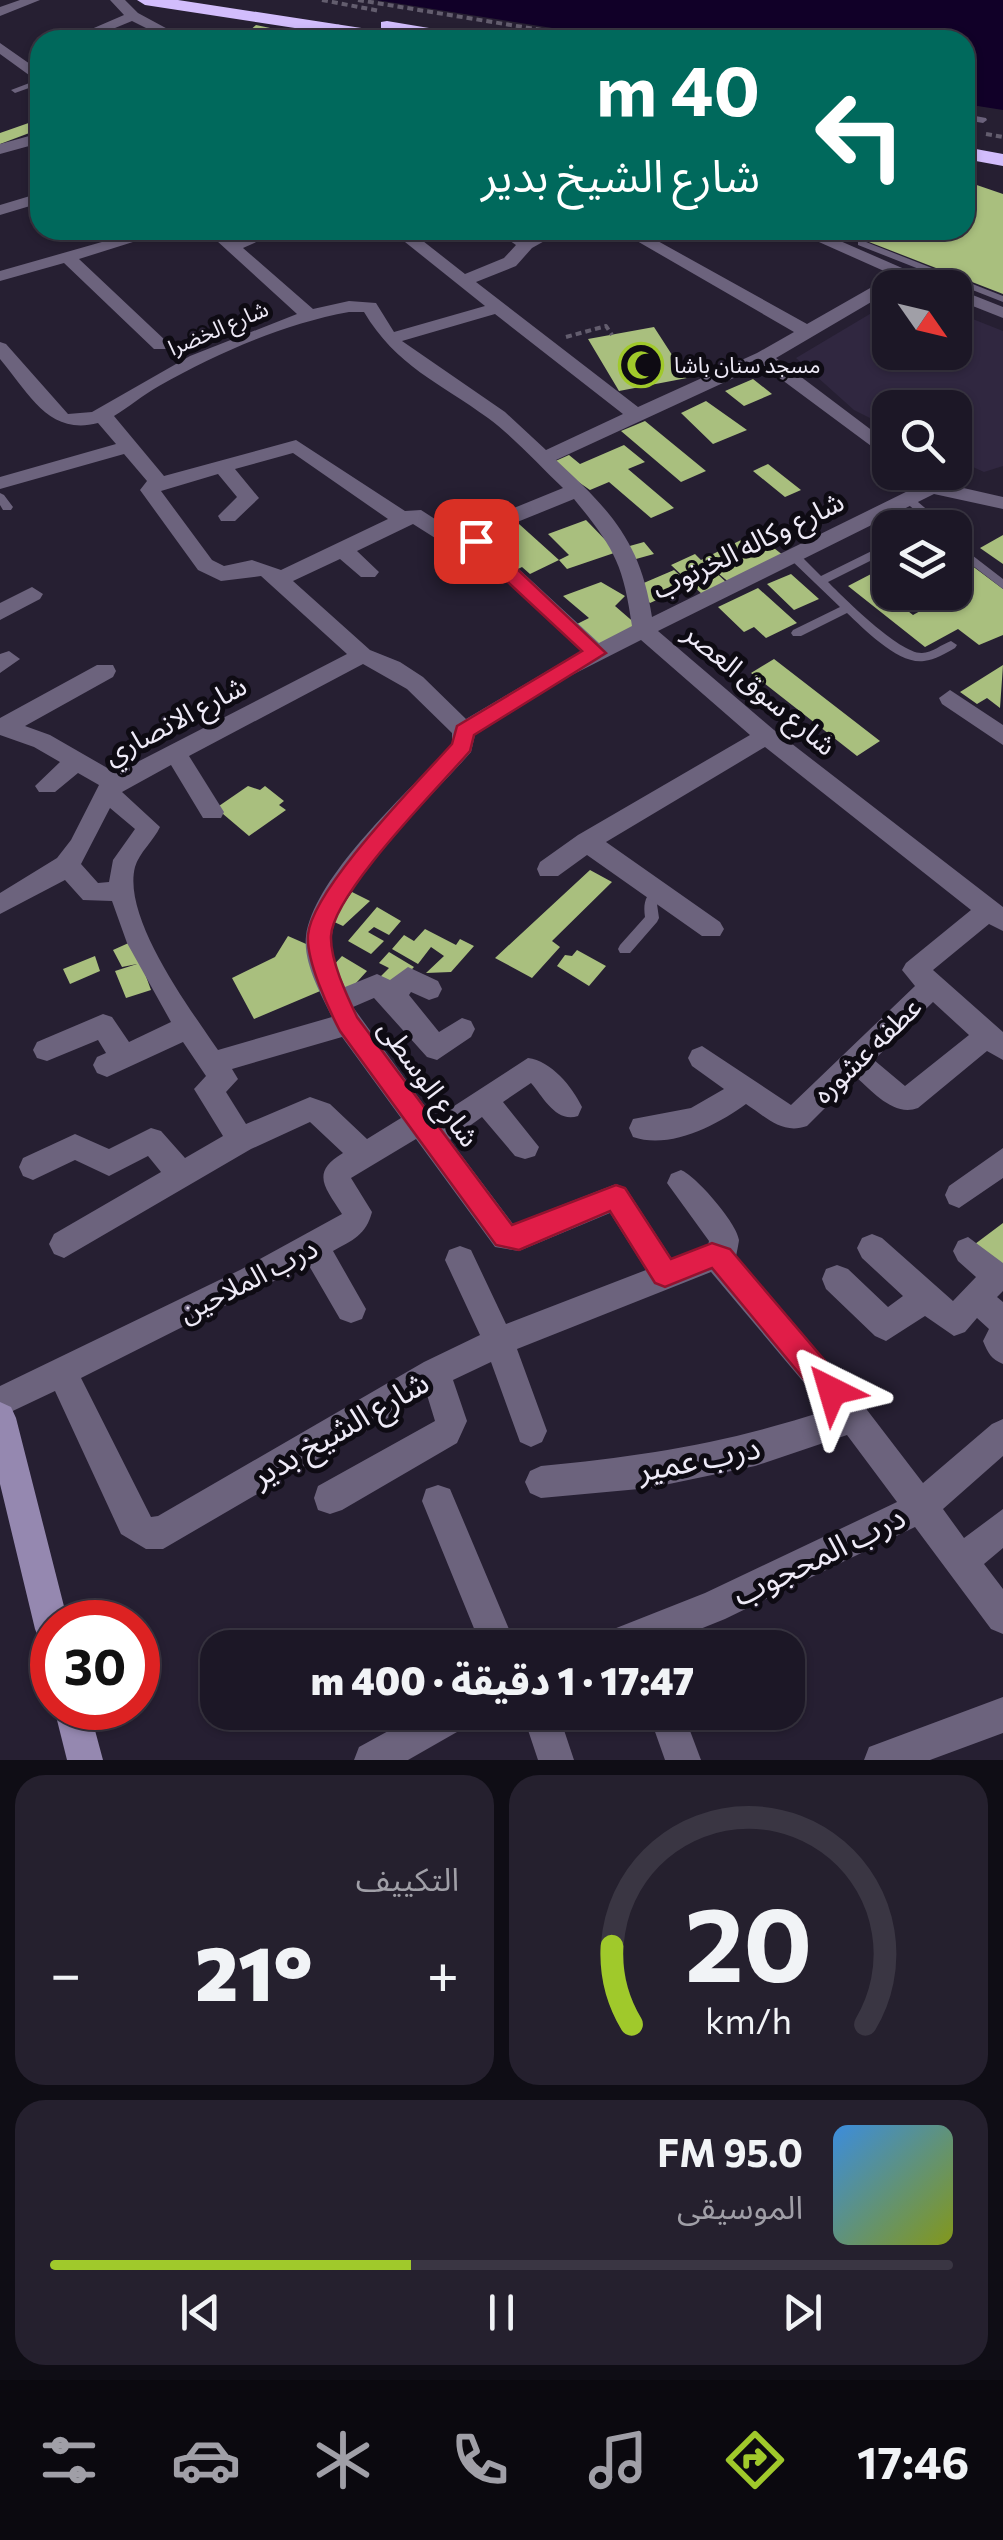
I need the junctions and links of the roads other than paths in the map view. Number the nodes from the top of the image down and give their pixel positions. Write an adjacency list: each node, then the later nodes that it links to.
1 (33, 0): 6 (street)
2 (117, 0): 7 (street)
3 (146, 0): 11 (highway)
4 (226, 0): 8 (highway)
5 (311, 6): 8 (highway)
6 (0, 12)
7 (133, 16): 9 (street); 10 (street)
8 (364, 22): 12 (highway)
9 (97, 30)
10 (161, 30)
11 (308, 30)
12 (412, 30)
13 (0, 48): 15 (street)
14 (30, 57): 15 (street)
15 (18, 62): 16 (street)
16 (30, 72)
17 (30, 84): 18 (lane)
18 (16, 90)
19 (975, 119): 20 (lane)
20 (983, 120)
21 (30, 141): 24 (street)
22 (975, 142): 23 (highway)
23 (1003, 147)
24 (0, 149)
25 (975, 155): 26 (highway)
26 (1003, 160)
27 (30, 201): 28 (street)
28 (0, 210)
29 (127, 240): 40 (street)
30 (222, 240): 39 (street)
31 (250, 240): 39 (street)
32 (411, 240): 43 (street)
33 (519, 240): 38 (street)
34 (535, 240): 38 (street)
35 (644, 240): 51 (street)
36 (824, 240): 41 (street)
37 (861, 243): 45 (lane)
38 (526, 244): 43 (street)
39 (230, 248): 50 (street)
40 (67, 257): 42 (street); 53 (street)
41 (897, 270)
42 (0, 276)
43 (463, 281): 48 (street)
44 (872, 294): 51 (street)
45 (1003, 299)
46 (972, 301): 49 (street)
47 (362, 306): 50 (street, شارع الخضرا); 52 (street, شارع سوق العصر)
48 (498, 308): 52 (street); 56 (street)
49 (1003, 313)
50 (310, 316): 57 (street, شارع الخضرا)
51 (806, 331): 55 (street)
52 (390, 339): 60 (street, شارع سوق العصر)
53 (160, 344)
54 (0, 348): 57 (street)
55 (764, 358): 56 (street); 58 (street)
56 (635, 414): 60 (street)
57 (102, 415): 59 (street)
58 (872, 440)
59 (129, 446): 62 (street); 63 (street)
60 (546, 457): 64 (street, شارع سوق العصر)
61 (221, 465): 63 (street); 70 (street); 71 (street)
62 (0, 483)
63 (154, 486): 78 (street)
64 (577, 490): 72 (street); 84 (street, شارع سوق العصر)
65 (925, 490): 67 (street, شارع وكاله الخرنوب)
66 (950, 490): 68 (street)
67 (908, 499): 69 (lane); 74 (street, شارع وكاله الخرنوب)
68 (1003, 502)
69 (920, 510)
70 (228, 516)
71 (402, 519): 72 (street); 73 (street)
72 (458, 539): 87 (street)
73 (342, 548): 77 (street); 78 (street)
74 (794, 556): 79 (lane); 84 (street, شارع وكاله الخرنوب)
75 (872, 557): 79 (lane)
76 (972, 559): 80 (lane)
77 (368, 572)
78 (280, 579): 88 (street)
79 (820, 581): 83 (lane)
80 (1003, 584)
81 (32, 594): 82 (street)
82 (3, 605)
83 (848, 608): 85 (lane); 86 (lane)
84 (643, 630): 87 (street, شارع وكاله الخرنوب); 93 (street, شارع سوق العصر)
85 (797, 633)
86 (951, 645)
87 (596, 653): 92 (street, شارع وكاله الخرنوب)
88 (362, 655): 92 (street); 95 (street, شارع الانصاري)
89 (105, 670): 91 (street)
90 (950, 698): 94 (street)
91 (2, 727): 96 (street)
92 (464, 731): 112 (street, شارع الوسطى)
93 (766, 736): 100 (street); 106 (street, شارع سوق العصر)
94 (1003, 737)
95 (176, 752): 98 (street, شارع الانصاري); 99 (street)
96 (78, 760): 97 (street); 98 (street)
97 (47, 786)
98 (111, 788): 101 (street, شارع الانصاري); 103 (street)
99 (212, 812)
100 (587, 842): 102 (street); 104 (street)
101 (67, 864): 103 (street); 105 (street, شارع الانصاري)
102 (550, 869)
103 (120, 892): 113 (street)
104 (660, 893): 107 (street); 108 (lane)
105 (3, 900)
106 (999, 917): 109 (street)
107 (711, 929)
108 (625, 949)
109 (932, 987): 115 (street); 118 (street, عطفه عشوره)
110 (429, 989): 111 (street)
111 (392, 996): 112 (street); 114 (street)
112 (343, 1013): 119 (street); 124 (street, شارع الوسطى)
113 (187, 1028): 116 (street); 119 (street)
114 (462, 1029)
115 (995, 1042): 118 (street)
116 (47, 1050)
117 (702, 1058): 120 (street, عطفه عشوره)
118 (856, 1062): 120 (street, عطفه عشوره)
119 (212, 1063): 125 (street)
120 (746, 1088): 123 (street)
121 (485, 1101): 122 (street, درب الملاحين); 124 (street, درب الملاحين); 126 (street)
122 (568, 1107)
123 (643, 1128)
124 (425, 1130): 127 (street, درب الملاحين); 139 (street, شارع الوسطى)
125 (241, 1140): 127 (street); 130 (street)
126 (525, 1147)
127 (364, 1154): 134 (street, درب الملاحين)
128 (1003, 1160): 132 (street)
129 (32, 1167): 130 (street)
130 (182, 1175): 133 (street)
131 (681, 1183): 137 (street)
132 (959, 1195)
133 (64, 1244)
134 (314, 1248): 143 (street); 148 (street, درب الملاحين)
135 (872, 1248): 141 (street)
136 (968, 1250): 142 (street)
137 (714, 1258): 139 (street, شارع الشيخ بدير); 151 (street)
138 (460, 1260): 146 (street)
139 (665, 1274): 146 (street, شارع الشيخ بدير)
140 (837, 1279): 141 (street)
141 (925, 1298): 142 (street)
142 (977, 1298): 144 (street)
143 (351, 1309)
144 (1003, 1322)
145 (1003, 1335): 147 (street)
146 (499, 1342): 149 (street, شارع الشيخ بدير); 153 (street)
147 (1003, 1349)
148 (62, 1372): 149 (street, شارع الشيخ بدير); 150 (street, درب الملاحين)
149 (435, 1373): 156 (street)
150 (0, 1402)
151 (853, 1417): 155 (street, درب عمير); 158 (street)
152 (0, 1418): 161 (street)
153 (531, 1431)
154 (1003, 1436): 158 (street, درب المحجوب)
155 (541, 1482)
156 (330, 1498)
157 (438, 1500): 163 (street)
158 (918, 1509): 160 (street); 164 (street, درب المحجوب)
159 (1003, 1526): 160 (street)
160 (960, 1563): 162 (street)
161 (45, 1600)
162 (1003, 1618)
163 (492, 1630)
164 (660, 1630)
165 (1003, 1716): 174 (street)
166 (78, 1730): 170 (street)
167 (426, 1730): 171 (street)
168 (546, 1730): 172 (street)
169 (672, 1730): 173 (street)
170 (85, 1760)
171 (372, 1760)
172 (556, 1760)
173 (684, 1760)
174 (882, 1760)

